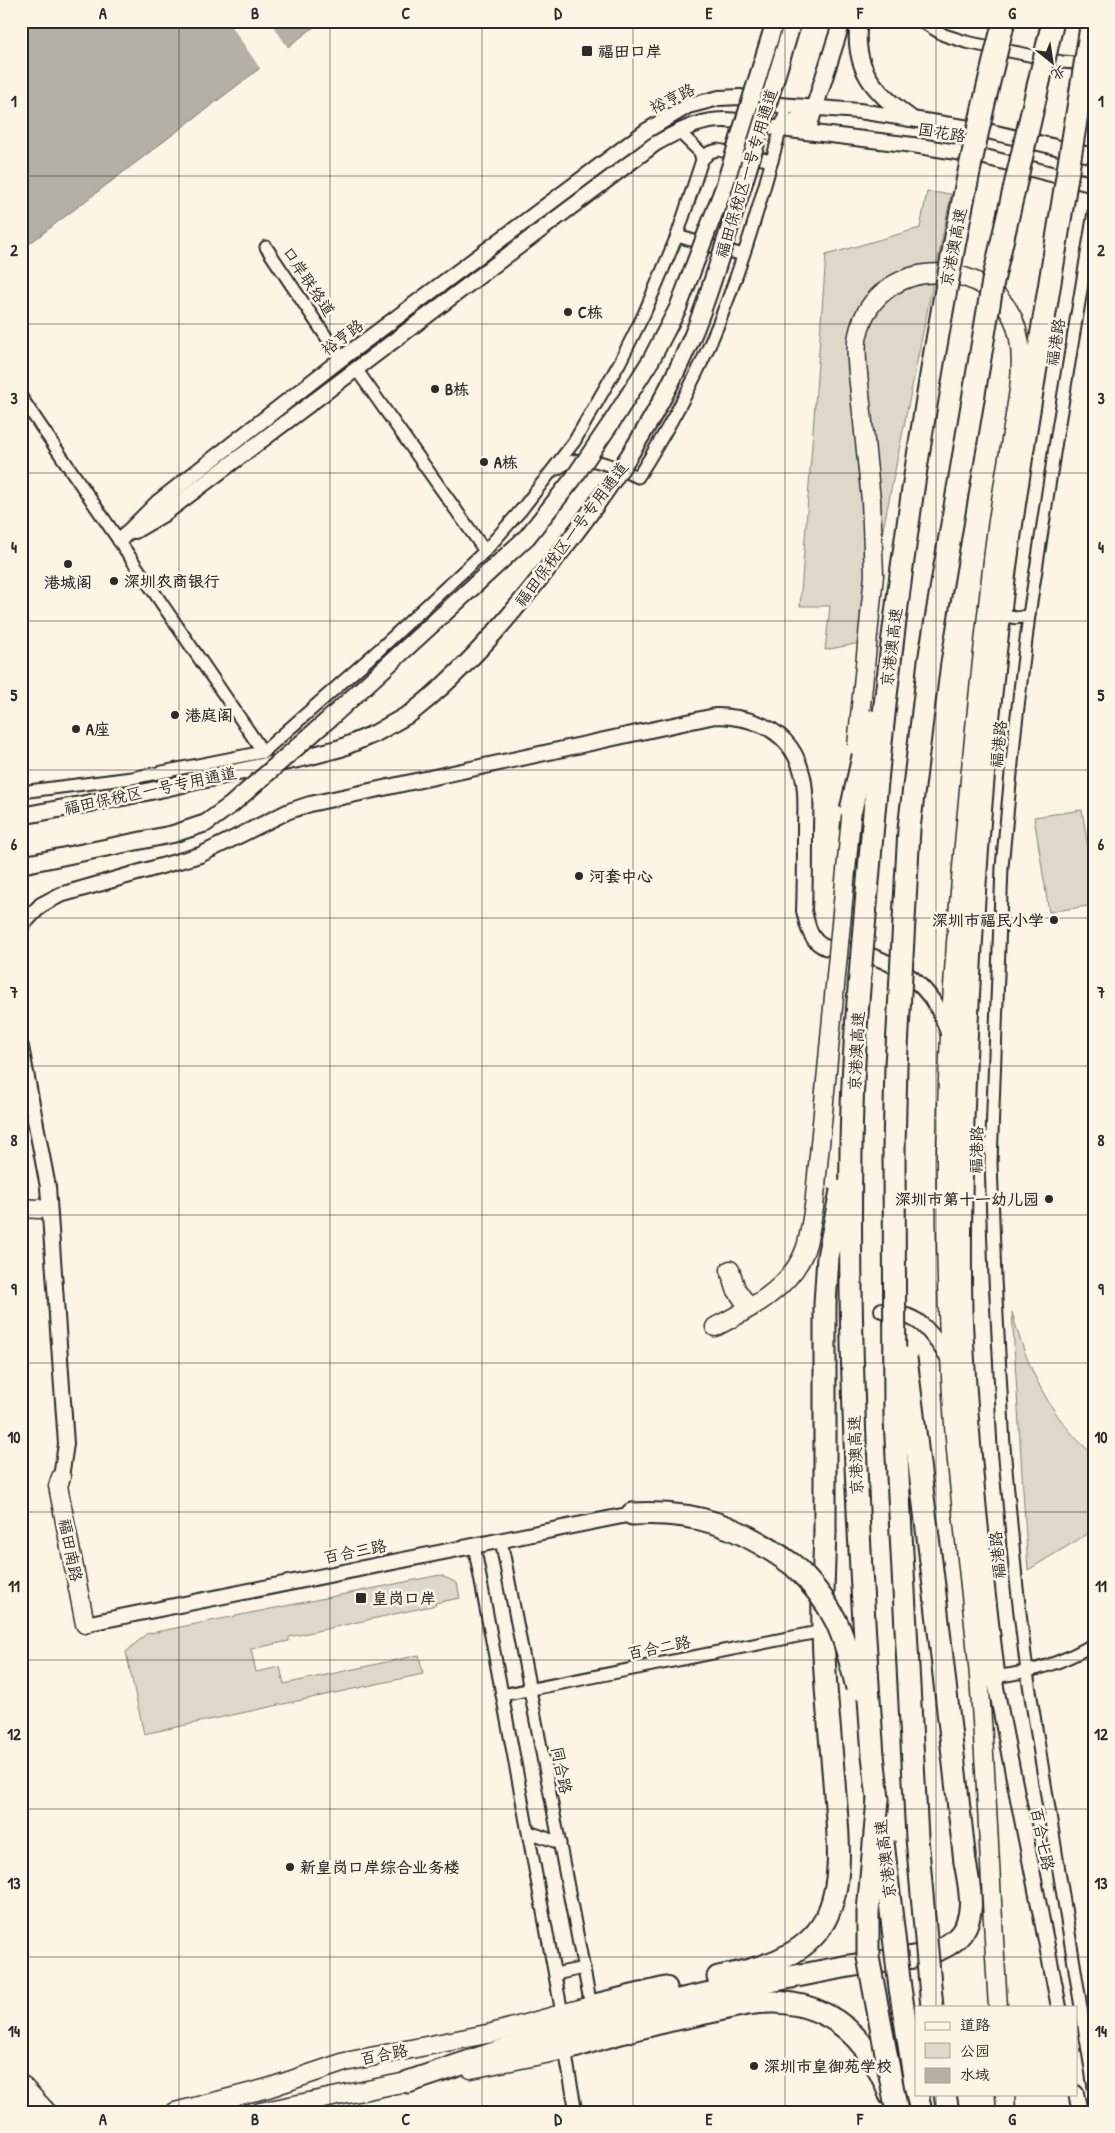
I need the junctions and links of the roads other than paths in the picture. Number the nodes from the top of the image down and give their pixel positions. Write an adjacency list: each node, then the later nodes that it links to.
1 (775, 21): 37 (main road, 福田保税区一号专用通道, bridge)
2 (793, 21): 36 (main road, 福田保税区一号专用通道, bridge)
3 (842, 21): 11 (main road)
4 (859, 21): 12 (main road)
5 (921, 21): 9 (street)
6 (1004, 21): 30 (highway, 京港澳高速, bridge)
7 (1053, 21): 44 (highway, 京港澳高速, bridge)
8 (1092, 21): 31 (highway, bridge)
9 (1094, 63)
10 (787, 106): 11 (street, 裕亨路); 13 (street); 24 (street, 裕亨路)
11 (814, 108): 12 (street, 国花路); 13 (street); 15 (main road)
12 (910, 118): 16 (street, 国花路)
13 (781, 129): 14 (street, 裕亨路); 15 (street, 国花路); 18 (street)
14 (678, 131): 17 (street); 25 (street, 裕亨路)
15 (807, 131): 19 (street, 国花路)
16 (1094, 156)
17 (702, 160): 18 (street); 21 (street)
18 (772, 161): 23 (street)
19 (1094, 185)
20 (1094, 212): 32 (street, 福港路)
21 (678, 236): 23 (street); 27 (street)
22 (266, 246): 24 (street, 口岸联络道)
23 (743, 255): 27 (street)
24 (341, 359): 28 (street, 裕亨路)
25 (356, 369): 28 (street, 裕亨路); 29 (street)
26 (21, 397): 28 (street)
27 (551, 473): 29 (street)
28 (120, 540): 33 (street)
29 (485, 551): 33 (street)
30 (896, 601): 35 (highway, bridge); 41 (highway, 京港澳高速, bridge)
31 (1002, 609): 32 (street); 58 (highway)
32 (1029, 615): 57 (street, 福港路)
33 (263, 752): 34 (street)
34 (21, 792)
35 (851, 810): 39 (main road, bridge); 46 (main road, bridge)
36 (21, 816)
37 (21, 866)
38 (21, 926): 39 (street)
39 (950, 1041): 49 (main road)
40 (21, 1047): 50 (street)
41 (851, 1144): 55 (highway, bridge); 61 (highway, 京港澳高速, bridge)
42 (21, 1208): 43 (main road)
43 (39, 1209)
44 (894, 1251): 68 (highway, 京港澳高速, bridge); 73 (highway, bridge)
45 (730, 1270): 46 (main road)
46 (750, 1308): 48 (main road)
47 (882, 1310): 49 (street)
48 (715, 1328)
49 (950, 1360): 69 (main road)
50 (60, 1477): 54 (main road, 福田南路)
51 (632, 1514): 52 (street, 百合三路); 61 (highway, bridge)
52 (501, 1540): 53 (street, 百合三路); 59 (street, 同合路)
53 (474, 1545): 54 (street, 百合三路); 60 (street)
54 (85, 1624)
55 (823, 1631): 59 (street, 百合二路); 67 (highway)
56 (1094, 1644): 57 (street)
57 (1026, 1672): 58 (street); 76 (street, 福港路)
58 (994, 1677): 70 (street, 百合七路)
59 (530, 1690): 60 (street, 百合二路); 64 (street, 同合路)
60 (502, 1695): 63 (street)
61 (873, 1755): 62 (highway, 京港澳高速)
62 (878, 1799): 74 (highway, 京港澳高速, bridge); 87 (highway, bridge)
63 (529, 1832): 64 (street); 66 (street)
64 (560, 1842): 65 (street, 同合路)
65 (584, 1968): 66 (street); 67 (street, 同合路)
66 (555, 1974): 71 (street)
67 (591, 2006): 71 (main road, 百合路)
68 (932, 2006)
69 (998, 2006)
70 (1059, 2006)
71 (562, 2013): 82 (main road, 百合路)
72 (565, 2050): 73 (main road, 百合路); 86 (street); 87 (highway)
73 (408, 2082): 85 (main road, 百合路)
74 (915, 2083)
75 (21, 2084): 83 (main road)
76 (1094, 2088)
77 (917, 2096): 88 (highway)
78 (945, 2096): 89 (highway)
79 (1005, 2096): 90 (main road)
80 (1077, 2096): 91 (street)
81 (21, 2102): 83 (main road)
82 (201, 2109): 84 (main road, 百合路)
83 (46, 2110)
84 (178, 2111)
85 (260, 2112)
86 (576, 2112)
87 (896, 2112)
88 (921, 2112)
89 (948, 2112)
90 (1006, 2112)
91 (1080, 2112)

